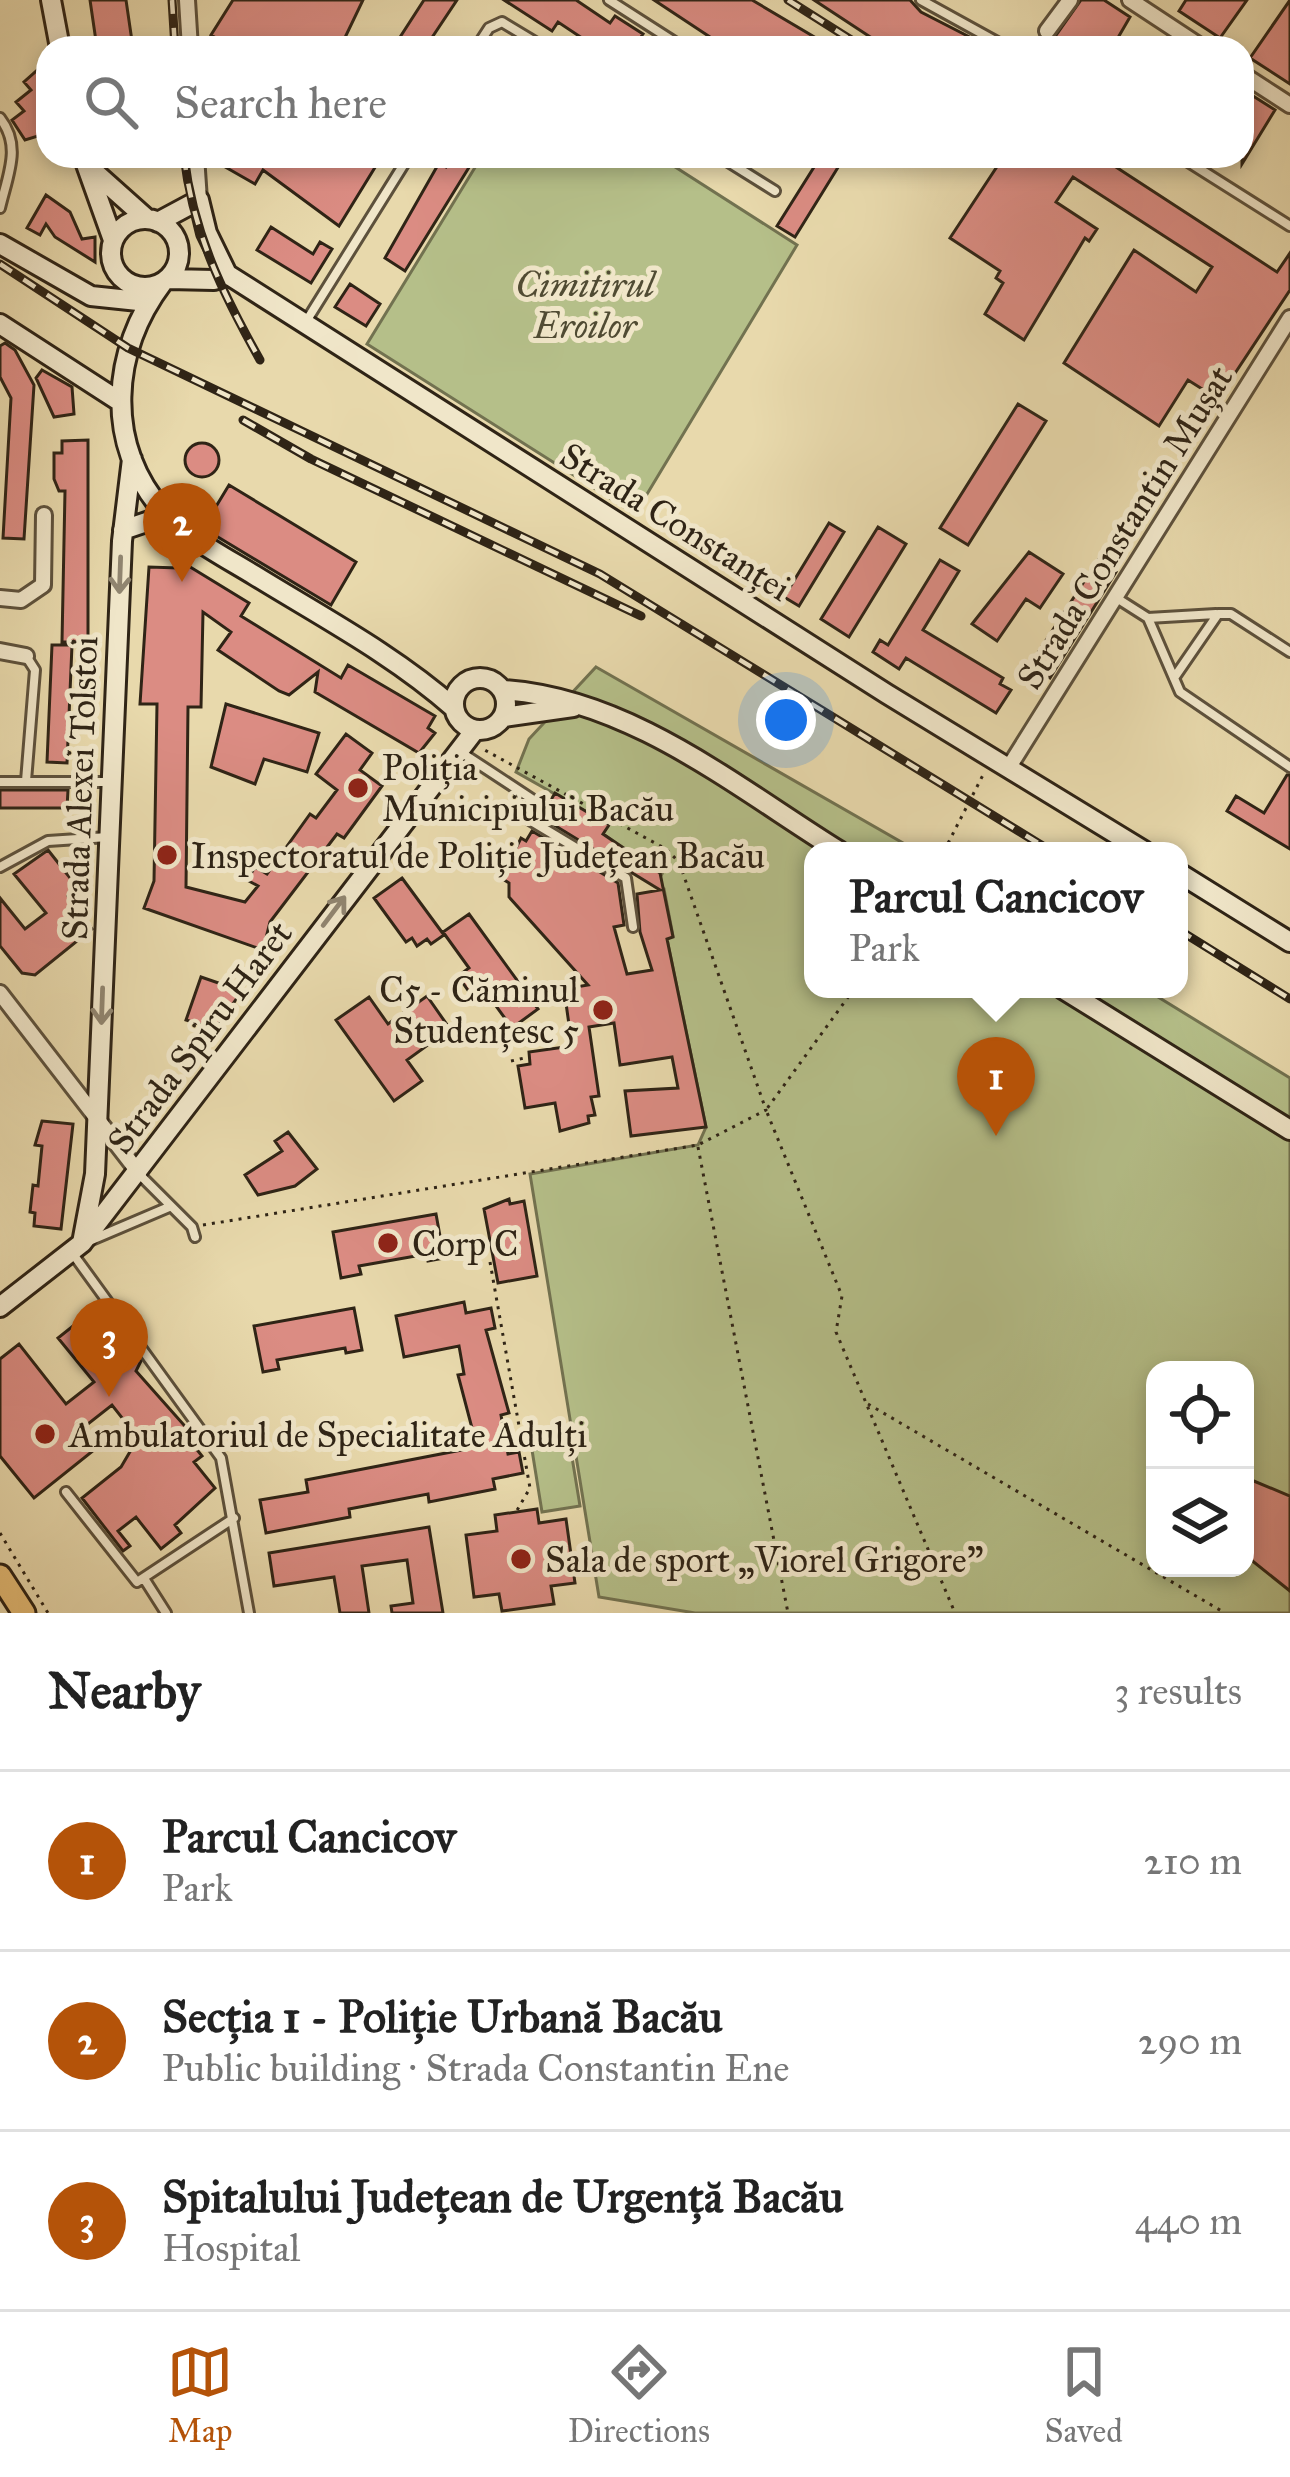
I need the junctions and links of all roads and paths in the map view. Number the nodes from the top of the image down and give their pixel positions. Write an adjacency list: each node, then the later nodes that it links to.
1 (51, 0): 8 (street)
2 (187, 0): 9 (street)
3 (609, 0): 12 (lane)
4 (921, 0): 13 (lane)
5 (1070, 0): 7 (street)
6 (1130, 0): 14 (street)
7 (1048, 32)
8 (58, 36)
9 (189, 36)
10 (483, 36): 11 (lane)
11 (525, 36)
12 (665, 36)
13 (986, 36)
14 (1185, 36)
15 (1254, 82): 16 (street)
16 (1290, 105)
17 (0, 118): 26 (lane)
18 (87, 168): 30 (street, Strada Alexei Tolstoi)
19 (94, 168): 27 (street, Strada Alexei Tolstoi)
20 (197, 168): 25 (street)
21 (402, 168): 38 (lane)
22 (738, 168): 24 (lane)
23 (1198, 168): 28 (lane)
24 (775, 191)
25 (199, 200): 27 (street); 32 (street)
26 (0, 208)
27 (152, 220): 30 (street); 33 (street)
28 (1290, 226)
29 (1, 240): 34 (street)
30 (113, 240): 31 (street, Strada Alexei Tolstoi)
31 (114, 267): 33 (street); 34 (street, Strada Alexei Tolstoi)
32 (227, 274): 33 (street); 38 (street, Strada Constanței)
33 (166, 281): 35 (street, Strada Alexei Tolstoi)
34 (120, 302): 35 (street); 39 (street, Strada Alexei Tolstoi)
35 (148, 302): 39 (street, Strada Alexei Tolstoi)
36 (1290, 318): 45 (street, Strada Constantin Mușat)
37 (0, 324): 40 (street)
38 (304, 327): 60 (street, Strada Constanței)
39 (129, 337): 40 (street, Strada Alexei Tolstoi)
40 (119, 401): 41 (street, Strada Alexei Tolstoi)
41 (132, 458): 43 (street); 44 (street, Strada Alexei Tolstoi)
42 (44, 515): 46 (street)
43 (166, 515): 44 (street); 52 (street)
44 (122, 530): 64 (street, Strada Alexei Tolstoi, one-way to 64)
45 (1115, 597): 48 (lane); 60 (street, Strada Constantin Mușat)
46 (0, 598)
47 (1218, 614): 48 (lane); 50 (lane); 53 (lane)
48 (1148, 618): 53 (lane)
49 (0, 650): 51 (street)
50 (1290, 652)
51 (26, 656): 62 (lane)
52 (416, 674): 54 (street); 57 (street)
53 (1174, 679): 61 (lane)
54 (468, 681): 55 (street); 57 (street)
55 (503, 691): 56 (street); 58 (street)
56 (578, 707): 58 (street); 66 (street)
57 (454, 708): 59 (street)
58 (503, 716): 59 (street)
59 (465, 739): 71 (lane); 78 (path); 82 (street, Strada Spiru Haret, one-way to 59)
60 (1002, 763): 67 (path); 68 (street, Strada Constanței)
61 (1290, 767)
62 (26, 781): 63 (lane); 64 (lane)
63 (0, 782)
64 (112, 782): 65 (street, Strada Alexei Tolstoi)
65 (110, 837): 69 (lane); 79 (street, Strada Alexei Tolstoi, one-way to 79)
66 (825, 842)
67 (950, 842)
68 (1129, 842)
69 (0, 867)
70 (1188, 879): 72 (street)
71 (633, 927)
72 (1290, 941)
73 (0, 993): 79 (street)
74 (847, 998): 78 (path)
75 (1077, 998): 80 (street)
76 (530, 1057): 77 (path)
77 (511, 1060)
78 (766, 1110): 81 (path); 90 (path)
79 (98, 1122): 82 (street); 85 (street, Strada Alexei Tolstoi)
80 (1290, 1130)
81 (698, 1145): 84 (path); 101 (path)
82 (139, 1174): 83 (lane); 85 (street, Strada Spiru Haret)
83 (169, 1207): 84 (lane); 85 (lane)
84 (193, 1232)
85 (77, 1249): 87 (street, Strada Spiru Haret); 93 (lane)
86 (490, 1262): 88 (path)
87 (0, 1306)
88 (513, 1391): 89 (path); 92 (path)
89 (505, 1392)
90 (866, 1403): 102 (path); 103 (path)
91 (66, 1492): 96 (lane)
92 (516, 1512)
93 (234, 1518): 96 (lane); 100 (lane)
94 (0, 1533): 98 (path)
95 (0, 1576): 97 (main road)
96 (145, 1580): 99 (lane)
97 (24, 1613)
98 (48, 1613)
99 (166, 1613)
100 (249, 1613)
101 (788, 1613)
102 (955, 1613)
103 (1225, 1613)

